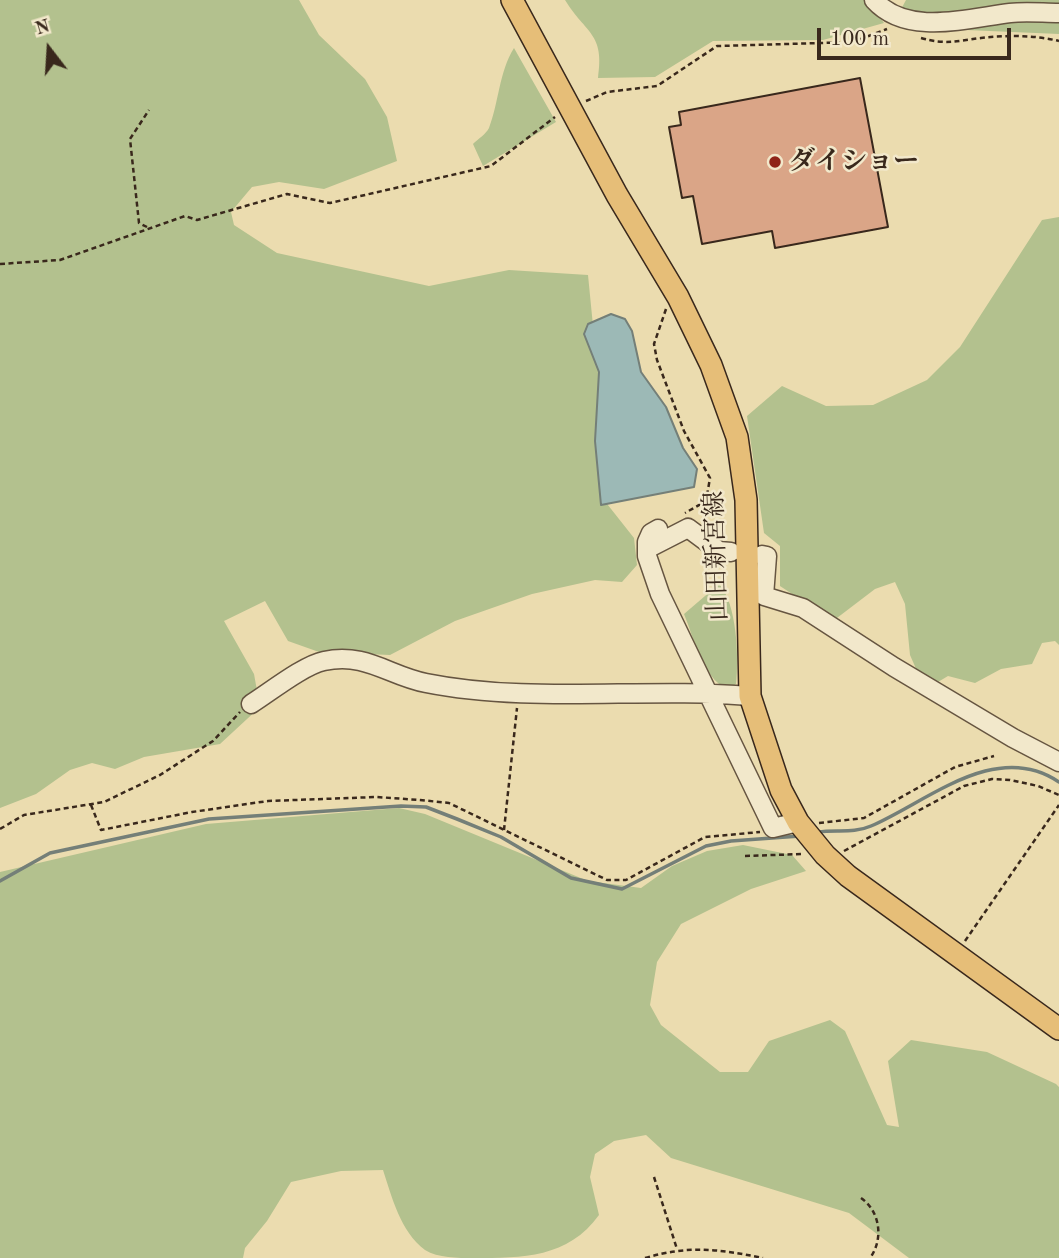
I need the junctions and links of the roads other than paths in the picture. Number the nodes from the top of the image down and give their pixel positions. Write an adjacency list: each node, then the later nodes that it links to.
1 (512, 0): 9 (main road, 山田新宮線)
2 (874, 0): 3 (street)
3 (1059, 13)
4 (658, 529): 5 (street)
5 (647, 549): 6 (street); 8 (street)
6 (731, 552)
7 (762, 555): 11 (street)
8 (708, 693): 9 (street); 10 (street); 12 (street)
9 (750, 696): 12 (main road, 山田新宮線)
10 (251, 704)
11 (1059, 762)
12 (810, 819): 13 (main road, 山田新宮線)
13 (1059, 1029)

